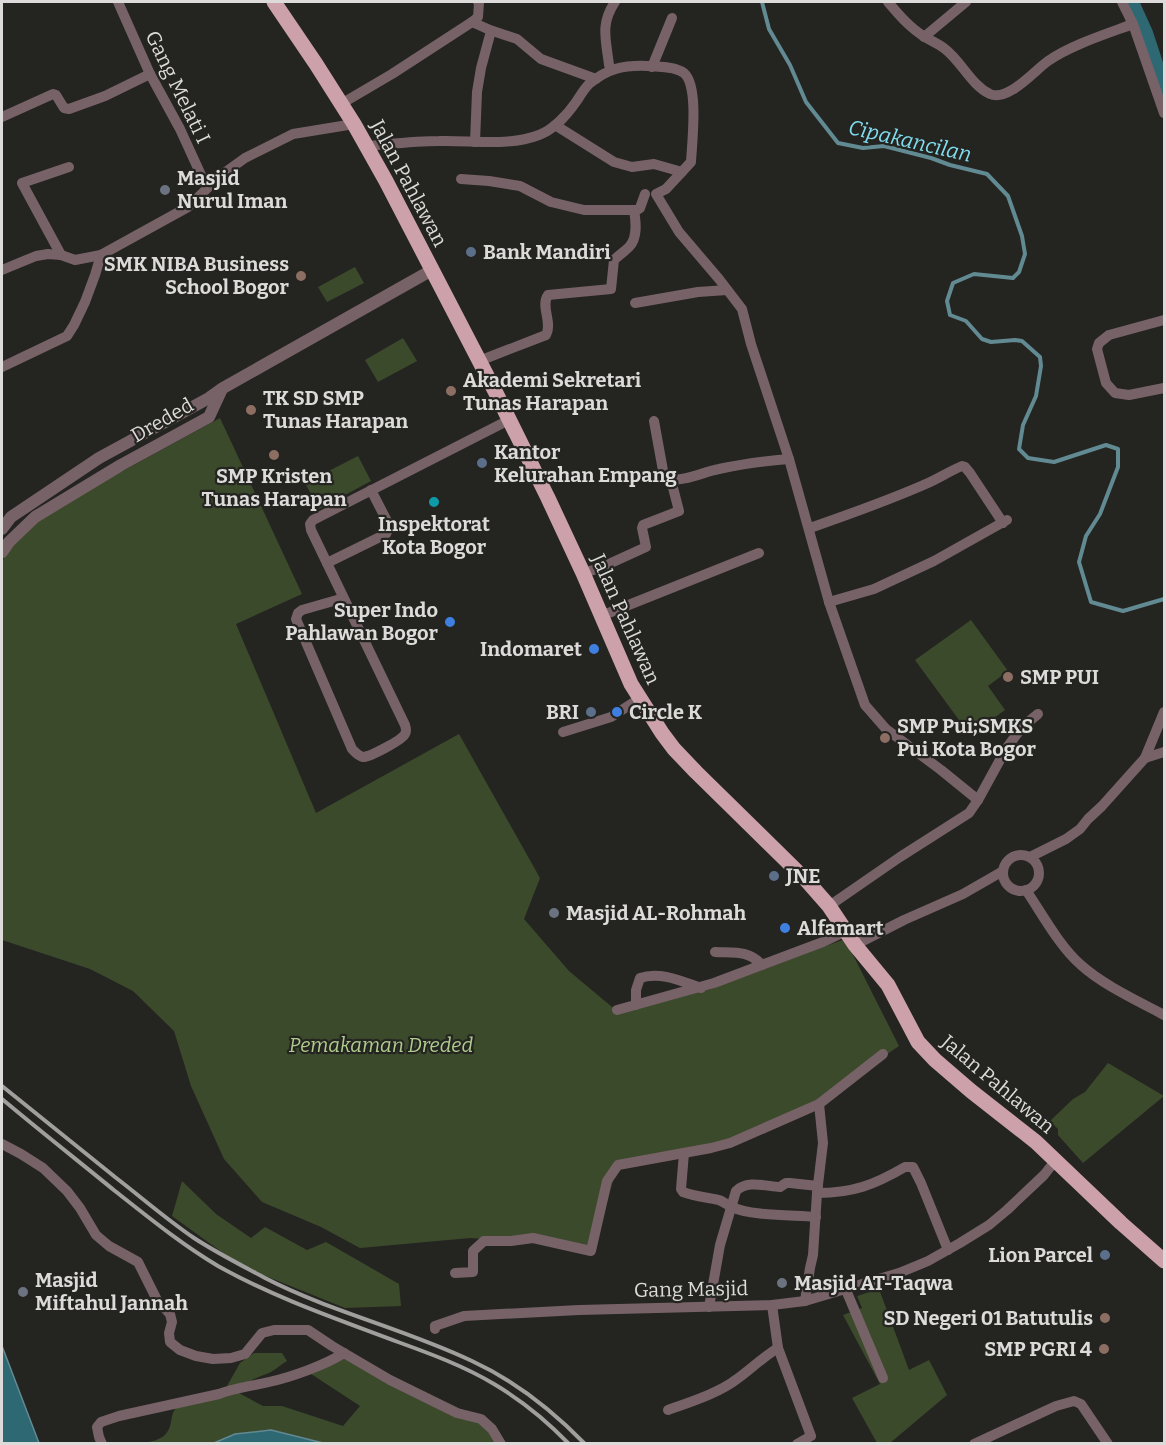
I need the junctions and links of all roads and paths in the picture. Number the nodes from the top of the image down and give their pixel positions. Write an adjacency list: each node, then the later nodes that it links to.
1 (118, 2): 15 (street, Gang Melati I)
2 (274, 2): 17 (main road, Jalan Pahlawan)
3 (478, 2): 9 (street)
4 (615, 2): 14 (street)
5 (888, 2): 12 (street)
6 (966, 2): 12 (street)
7 (1122, 2): 10 (street)
8 (672, 18): 13 (street)
9 (472, 22): 11 (street); 17 (street)
10 (1133, 24): 12 (street); 18 (street)
11 (491, 31): 16 (street); 22 (street)
12 (924, 37)
13 (652, 67): 14 (street); 25 (street)
14 (611, 69): 16 (street)
15 (150, 74): 19 (street); 27 (street, Gang Melati I)
16 (596, 79): 21 (street)
17 (341, 104): 20 (main road, Jalan Pahlawan)
18 (1164, 113)
19 (2, 117)
20 (354, 124): 23 (main road, Jalan Pahlawan); 27 (street)
21 (555, 125): 22 (street); 25 (street)
22 (475, 141): 23 (street)
23 (366, 146): 33 (main road, Jalan Pahlawan)
24 (69, 167): 30 (street)
25 (682, 172): 34 (street)
26 (460, 179): 29 (street)
27 (207, 188): 31 (street)
28 (645, 194): 29 (street)
29 (634, 210): 37 (street)
30 (61, 255): 31 (street); 32 (street)
31 (102, 255): 38 (street)
32 (2, 270)
33 (432, 270): 37 (main road, Jalan Pahlawan); 39 (street)
34 (727, 290): 35 (street); 45 (street)
35 (635, 303)
36 (1164, 320): 40 (street)
37 (479, 361): 41 (main road, Jalan Pahlawan)
38 (2, 367)
39 (223, 388): 43 (street); 44 (street, Dreded)
40 (1164, 388)
41 (509, 420): 47 (street); 53 (main road, Jalan Pahlawan)
42 (654, 421): 46 (street)
43 (140, 436): 44 (street); 49 (street)
44 (147, 451): 50 (street, Dreded)
45 (789, 459): 46 (street); 48 (street)
46 (671, 480): 53 (street)
47 (371, 490): 52 (street); 52 (street)
48 (810, 528): 55 (street); 55 (street)
49 (2, 529)
50 (2, 552)
51 (759, 553): 56 (street)
52 (327, 563): 54 (street)
53 (583, 573): 56 (main road, Jalan Pahlawan)
54 (344, 598): 54 (street)
55 (830, 602): 63 (street)
56 (601, 616): 57 (main road, Jalan Pahlawan)
57 (639, 699): 60 (street); 67 (main road, Jalan Pahlawan)
58 (1164, 712): 62 (street)
59 (1038, 714): 63 (street)
60 (563, 732)
61 (1164, 753): 62 (street)
62 (1145, 758): 64 (street)
63 (978, 800): 67 (street)
64 (1030, 857): 65 (street); 66 (street)
65 (1003, 871): 66 (street); 69 (street)
66 (1026, 890): 75 (street)
67 (829, 906): 68 (main road, Jalan Pahlawan)
68 (846, 931): 69 (main road, Jalan Pahlawan); 71 (street)
69 (855, 945): 80 (main road, Jalan Pahlawan)
70 (715, 952): 71 (street)
71 (762, 965): 72 (street)
72 (701, 988): 73 (street); 73 (street)
73 (636, 1005): 74 (street)
74 (617, 1010)
75 (1164, 1016)
76 (883, 1054): 77 (street)
77 (819, 1104): 79 (street); 81 (street)
78 (2, 1144): 93 (street)
79 (684, 1153): 82 (street); 86 (street)
80 (1055, 1161): 84 (street, Gang Masjid); 85 (main road, Jalan Pahlawan)
81 (817, 1189): 82 (street); 83 (street); 84 (street)
82 (732, 1207): 83 (street); 90 (street)
83 (816, 1217): 88 (street)
84 (948, 1250): 87 (street, Gang Masjid)
85 (1164, 1262)
86 (455, 1273)
87 (846, 1290): 88 (street, Gang Masjid); 94 (street)
88 (805, 1301): 89 (street, Gang Masjid)
89 (772, 1305): 90 (street, Gang Masjid); 92 (street)
90 (709, 1307): 91 (street, Gang Masjid)
91 (435, 1329)
92 (778, 1348): 95 (street); 99 (street)
93 (344, 1353): 97 (street); 98 (street)
94 (883, 1378)
95 (668, 1410)
96 (990, 1440): 100 (street); 101 (street)
97 (102, 1443)
98 (501, 1443)
99 (797, 1443)
100 (974, 1443)
101 (1108, 1443)

